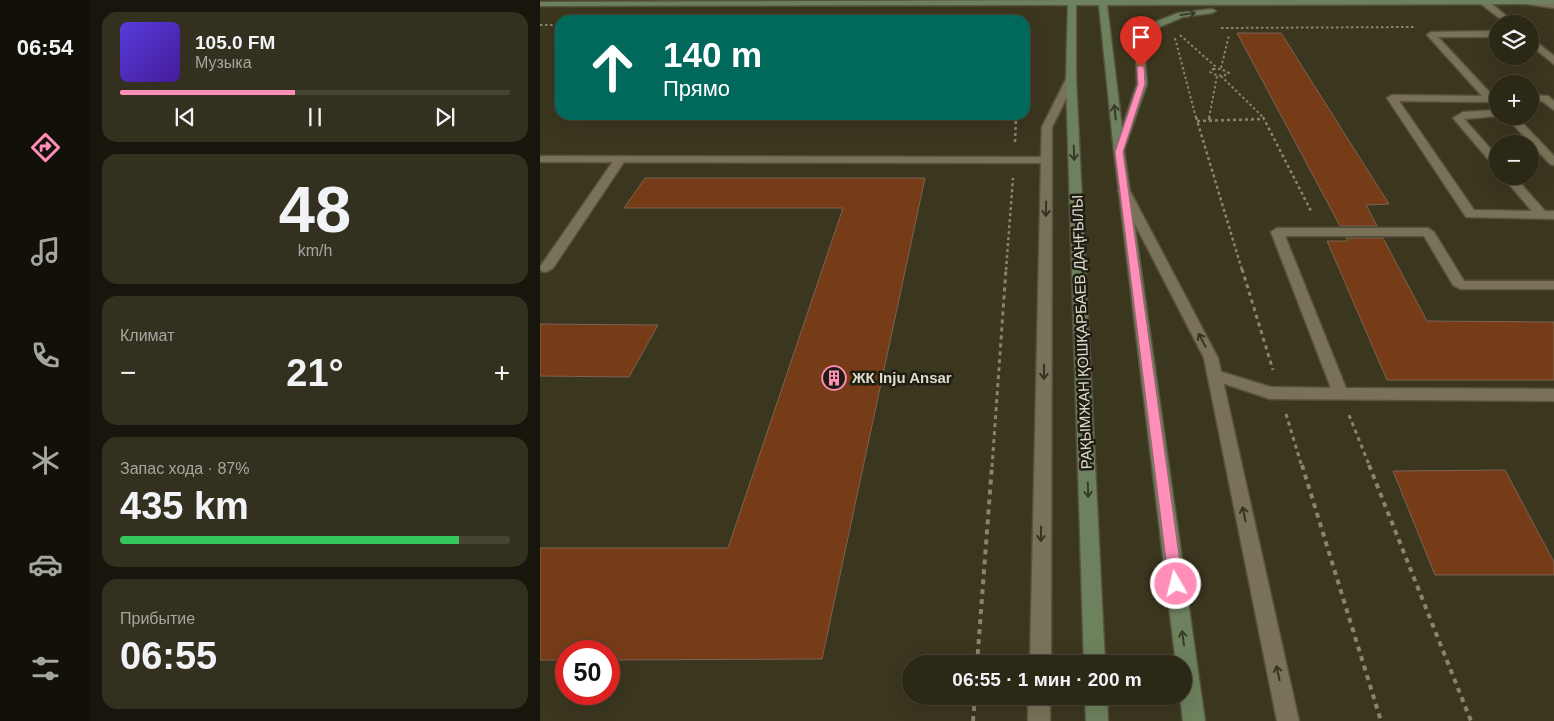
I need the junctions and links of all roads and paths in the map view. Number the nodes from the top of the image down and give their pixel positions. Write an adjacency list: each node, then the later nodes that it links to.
1 (1072, 1): 2 (main road); 7 (main road); 25 (main road, РАҚЫМЖАН ҚОШҚАРБАЕВ ДАҢҒЫЛЫ)
2 (1102, 1): 3 (main road); 36 (main road, one-way to 2)
3 (1140, 2): 8 (main road)
4 (1484, 2): 5 (main road); 8 (main road); 11 (street)
5 (1529, 2): 9 (street)
6 (540, 4): 7 (main road)
7 (571, 4): 10 (main road)
8 (1310, 4): 36 (main road, one-way to 8)
9 (1554, 4)
10 (540, 10)
11 (1501, 15)
12 (540, 25): 13 (path)
13 (555, 25)
14 (1419, 27): 15 (path)
15 (1221, 28)
16 (1178, 34): 21 (path)
17 (1489, 34): 26 (street)
18 (1229, 35): 22 (path)
19 (1539, 48): 20 (street)
20 (1554, 61)
21 (1217, 68): 22 (path); 23 (path)
22 (1221, 69): 24 (path)
23 (1217, 76): 24 (path); 32 (path)
24 (1221, 76): 33 (path)
25 (1071, 79): 41 (street); 54 (main road, РАҚЫМЖАН ҚОШҚАРБАЕВ ДАҢҒЫЛЫ, one-way to 54)
26 (1489, 95)
27 (1539, 98): 29 (street)
28 (1489, 101): 45 (street)
29 (1554, 107)
30 (1489, 114): 37 (street)
31 (1016, 120): 40 (path)
32 (1209, 120): 33 (path); 34 (path)
33 (1265, 120): 46 (path)
34 (1197, 121)
35 (1519, 125): 42 (street)
36 (1119, 152): 44 (main road)
37 (1489, 154)
38 (540, 159): 39 (street)
39 (620, 159): 40 (street); 47 (street)
40 (1014, 160): 41 (street); 52 (path)
41 (1046, 160): 53 (street, one-way to 53)
42 (1554, 162)
43 (1517, 185): 45 (street)
44 (1124, 192): 49 (street, one-way to 44); 61 (main road, one-way to 44)
45 (1548, 215)
46 (1322, 232): 48 (street); 50 (street)
47 (546, 268)
48 (1554, 285)
49 (1215, 375): 50 (street); 62 (street, one-way to 49)
50 (1341, 394): 51 (street); 63 (path)
51 (1554, 395)
52 (978, 655)
53 (1040, 655)
54 (1095, 655)
55 (974, 705): 58 (path)
56 (1039, 705): 59 (street)
57 (1096, 705): 60 (main road)
58 (973, 721)
59 (1039, 721)
60 (1097, 721)
61 (1194, 721)
62 (1288, 721)
63 (1471, 721)

